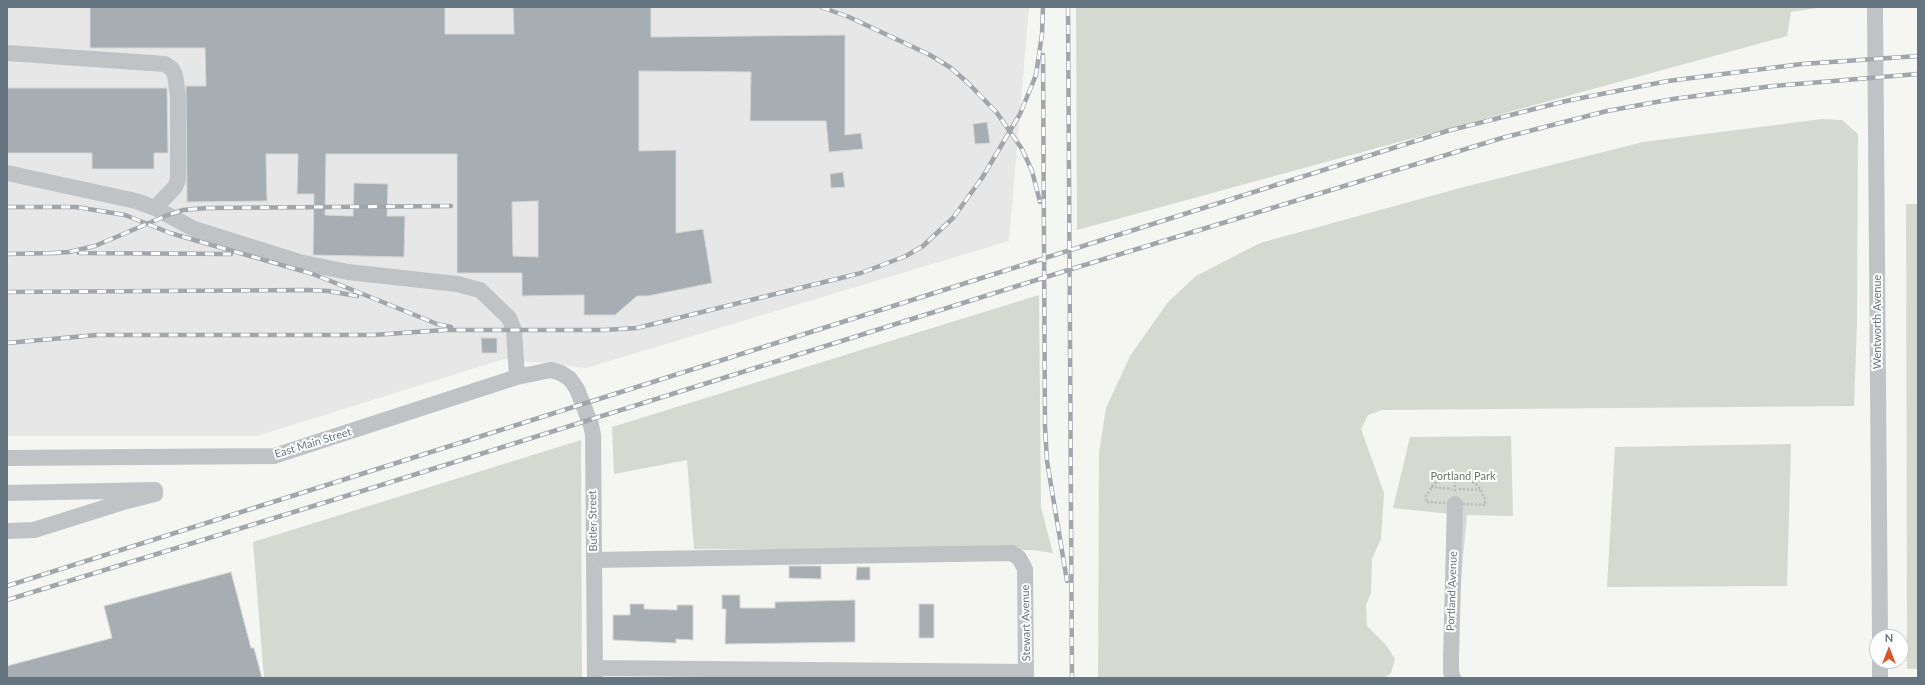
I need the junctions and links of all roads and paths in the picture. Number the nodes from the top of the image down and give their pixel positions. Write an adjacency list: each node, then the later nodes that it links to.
1 (1875, 7): 12 (street, Wentworth Avenue)
2 (7, 53): 4 (street)
3 (7, 173): 4 (street)
4 (155, 208): 6 (street)
5 (561, 373): 6 (street, East Main Street); 11 (street, Butler Street)
6 (517, 377): 7 (street, East Main Street)
7 (7, 458)
8 (7, 493): 10 (street)
9 (1455, 504): 15 (street, Portland Avenue)
10 (7, 531)
11 (594, 560): 13 (street, Butler Street); 14 (street, Stewart Avenue)
12 (1880, 629)
13 (596, 673): 14 (street)
14 (1026, 675)
15 (1453, 678)

